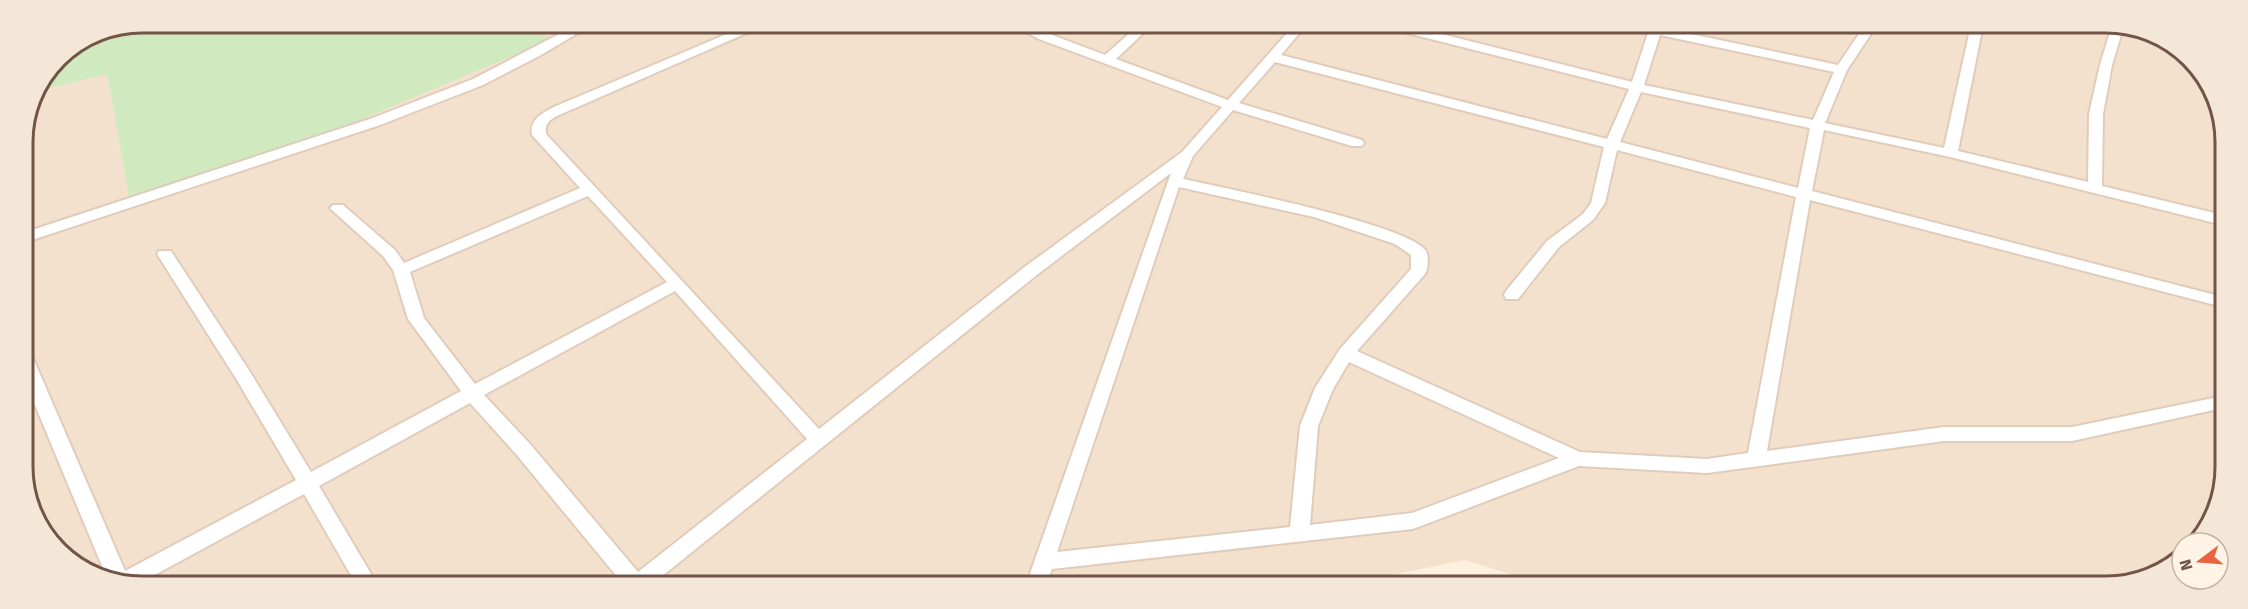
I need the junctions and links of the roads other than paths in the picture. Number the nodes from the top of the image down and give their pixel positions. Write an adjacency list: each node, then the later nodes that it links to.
1 (571, 33): 28 (street)
2 (740, 33): 24 (street)
3 (1038, 33): 13 (street)
4 (1137, 33): 13 (street)
5 (1293, 33): 12 (street)
6 (1423, 33): 15 (street)
7 (1656, 33): 15 (street)
8 (1680, 33): 14 (street)
9 (1866, 33): 14 (street)
10 (1975, 33): 20 (street)
11 (2115, 34): 23 (street)
12 (1272, 57): 16 (street); 19 (street)
13 (1107, 60): 16 (street)
14 (1841, 70): 17 (street)
15 (1637, 87): 17 (street); 19 (street)
16 (1230, 105): 18 (street); 21 (street)
17 (1818, 124): 20 (street); 25 (street)
18 (1357, 143)
19 (1611, 146): 25 (street); 32 (street)
20 (1950, 153): 23 (street)
21 (1187, 155): 22 (street); 38 (street)
22 (1174, 181): 34 (street); 43 (street)
23 (2095, 189): 27 (street)
24 (589, 190): 30 (street); 31 (street)
25 (1804, 194): 33 (street); 40 (street)
26 (338, 208): 30 (street)
27 (2215, 218)
28 (33, 234)
29 (165, 254): 41 (street)
30 (401, 270): 35 (street)
31 (677, 283): 35 (street); 38 (street)
32 (1512, 296)
33 (2215, 300)
34 (1346, 352): 39 (street); 42 (street)
35 (473, 394): 41 (street); 47 (street)
36 (33, 400): 44 (street)
37 (2215, 404): 40 (street)
38 (819, 441): 48 (street)
39 (1578, 459): 40 (street); 42 (street)
40 (1756, 460)
41 (309, 482): 45 (street); 46 (street)
42 (1299, 535): 43 (street)
43 (1044, 562): 49 (street)
44 (114, 572)
45 (135, 576)
46 (362, 576)
47 (629, 576)
48 (647, 576)
49 (1039, 576)

